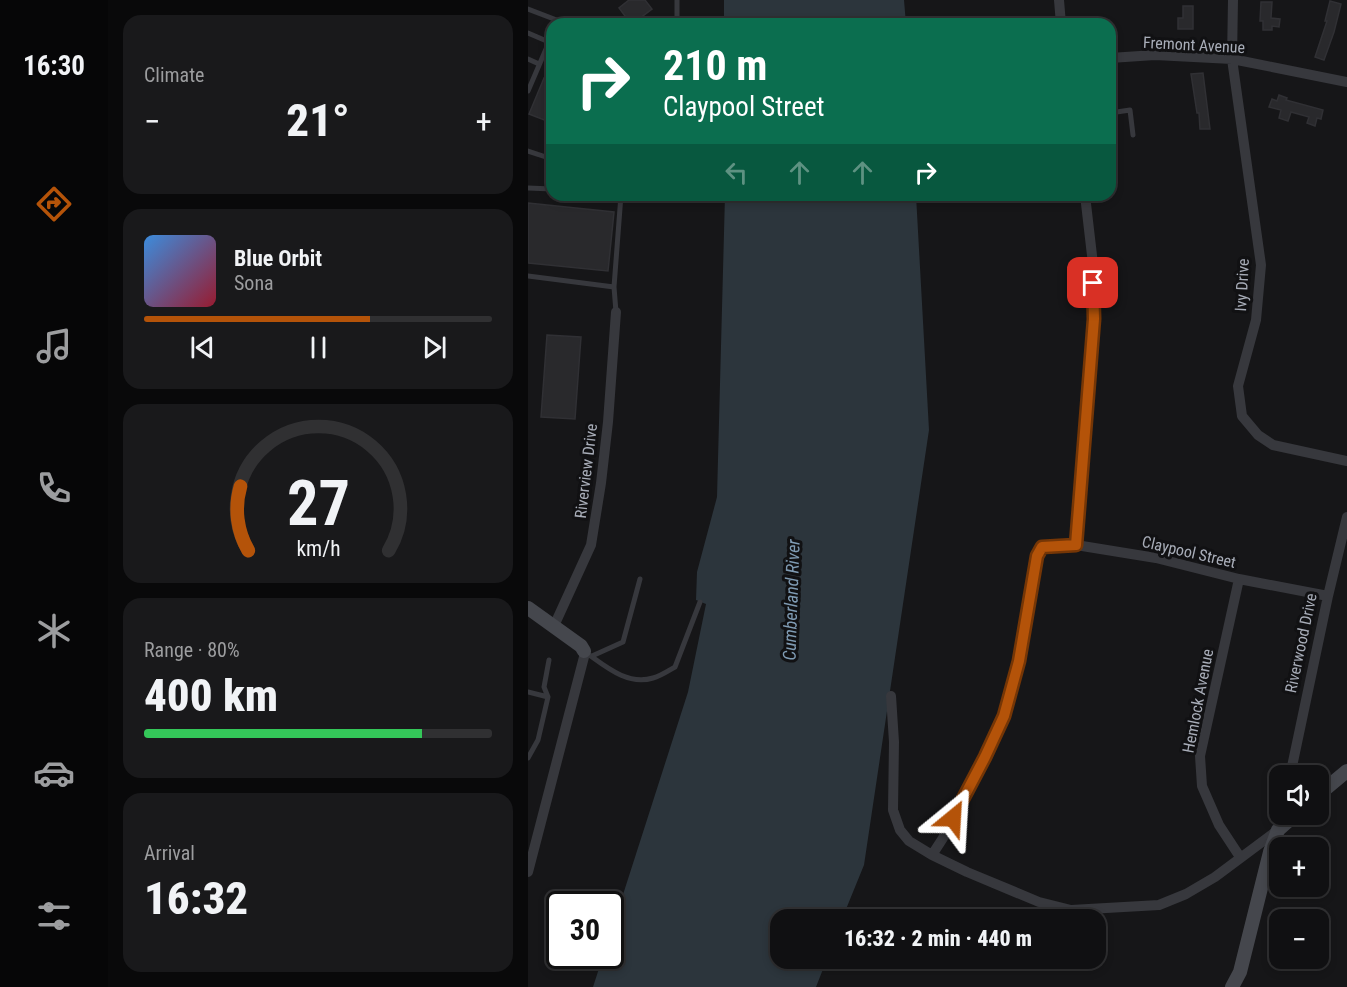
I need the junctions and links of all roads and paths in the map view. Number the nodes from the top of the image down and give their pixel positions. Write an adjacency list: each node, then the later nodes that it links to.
1 (677, 0): 6 (lane)
2 (1059, 0): 7 (street)
3 (1233, 0): 13 (street, Ivy Drive)
4 (528, 9): 5 (lane)
5 (548, 18)
6 (677, 18)
7 (1060, 18)
8 (528, 33): 9 (lane)
9 (546, 41)
10 (546, 49): 14 (lane)
11 (1116, 58): 13 (street, Fremont Avenue)
12 (528, 59): 14 (lane)
13 (1233, 59): 15 (street, Fremont Avenue); 28 (street, Ivy Drive)
14 (539, 64): 16 (lane)
15 (1346, 78)
16 (529, 88)
17 (1116, 112): 18 (lane)
18 (1132, 135)
19 (528, 151): 20 (lane)
20 (546, 157)
21 (528, 188): 22 (lane)
22 (546, 189)
23 (621, 201): 26 (lane)
24 (1086, 201): 30 (street)
25 (528, 276): 26 (lane)
26 (614, 287): 27 (lane)
27 (616, 312): 37 (street, Riverview Drive)
28 (1347, 461)
29 (1347, 517): 31 (street, Riverwood Drive)
30 (1076, 545): 33 (street, Claypool Street); 50 (street, Claypool Street)
31 (1343, 550): 34 (street, Riverwood Drive)
32 (640, 579): 38 (lane)
33 (1239, 579): 34 (street, Claypool Street); 51 (street, Hemlock Avenue)
34 (1328, 596): 44 (street, Riverwood Drive)
35 (700, 602): 38 (lane)
36 (528, 608): 37 (street)
37 (554, 627): 38 (street)
38 (588, 654): 52 (street)
39 (549, 660): 42 (lane)
40 (528, 692): 42 (lane)
41 (891, 696): 50 (street)
42 (548, 697): 43 (lane)
43 (528, 758)
44 (1292, 765)
45 (1347, 771): 46 (street)
46 (1329, 786)
47 (1279, 825): 49 (street)
48 (1284, 825): 49 (street)
49 (1278, 830): 51 (street); 53 (street)
50 (932, 855): 51 (street)
51 (1240, 857)
52 (528, 872)
53 (1235, 987)

